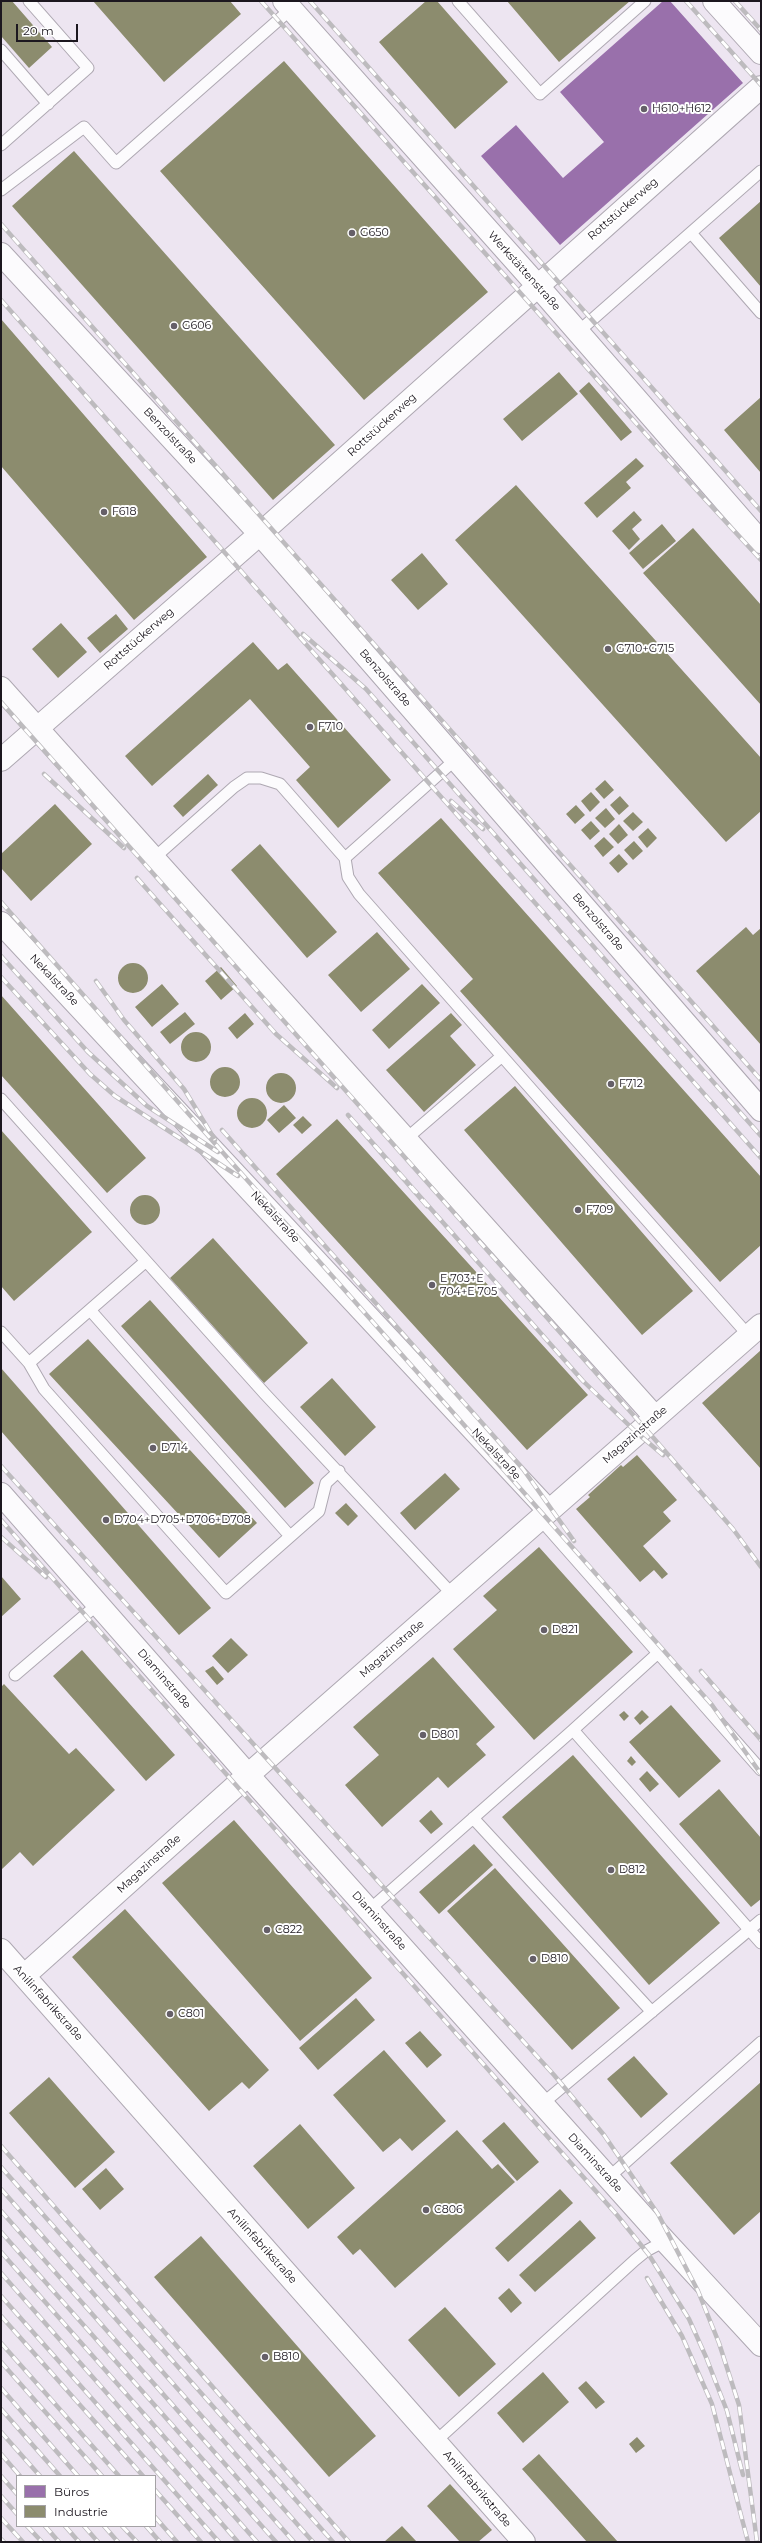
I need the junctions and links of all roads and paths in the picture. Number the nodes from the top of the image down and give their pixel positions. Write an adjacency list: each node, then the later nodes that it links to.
1 (29, 1): 9 (lane)
2 (458, 1): 3 (lane)
3 (646, 1)
4 (714, 1): 7 (street)
5 (287, 5): 12 (lane); 15 (street, Werkstättenstraße)
6 (1, 50): 9 (lane)
7 (761, 53)
8 (761, 88): 15 (street, Rottstückerweg)
9 (48, 104): 10 (lane)
10 (1, 145)
11 (761, 171): 13 (lane)
12 (1, 190)
13 (692, 233): 16 (lane); 17 (lane)
14 (1, 254): 18 (street, Benzolstraße)
15 (537, 285): 17 (street, Werkstättenstraße); 18 (street, Rottstückerweg)
16 (761, 312)
17 (578, 332): 19 (street, Werkstättenstraße)
18 (260, 534): 21 (street, Rottstückerweg); 22 (street, Benzolstraße)
19 (761, 542)
20 (1, 688): 21 (street)
21 (36, 729): 23 (street, Rottstückerweg); 25 (street)
22 (456, 759): 24 (lane); 29 (street, Benzolstraße)
23 (1, 760)
24 (345, 858): 25 (lane); 27 (lane)
25 (154, 859): 30 (street)
26 (1, 923): 39 (street, Nekalstraße)
27 (502, 1056): 30 (lane); 33 (lane)
28 (1, 1099): 31 (lane)
29 (761, 1110)
30 (406, 1139): 36 (street)
31 (146, 1260): 32 (lane); 37 (lane)
32 (90, 1310): 35 (lane); 40 (lane)
33 (755, 1330): 36 (street, Magazinstraße)
34 (1, 1332): 35 (lane)
35 (29, 1363): 40 (lane)
36 (655, 1417): 39 (street, Magazinstraße)
37 (339, 1471): 40 (lane); 41 (lane)
38 (1, 1494): 42 (street, Diaminstraße)
39 (544, 1515): 41 (street, Magazinstraße); 43 (lane)
40 (290, 1536)
41 (453, 1595): 47 (street, Magazinstraße)
42 (98, 1604): 44 (lane); 47 (street, Diaminstraße)
43 (658, 1653): 45 (lane); 46 (lane)
44 (15, 1675)
45 (573, 1730): 48 (lane); 51 (lane)
46 (761, 1770)
47 (248, 1775): 49 (street, Diaminstraße); 54 (street, Magazinstraße)
48 (473, 1818): 49 (lane); 55 (lane)
49 (369, 1910): 57 (street, Diaminstraße)
50 (761, 1920): 51 (lane)
51 (749, 1930): 52 (lane); 55 (lane)
52 (761, 1943)
53 (1, 1950): 54 (street, Anilinfabrikstraße)
54 (25, 1975): 61 (street, Anilinfabrikstraße)
55 (652, 2012): 57 (lane)
56 (761, 2042): 58 (lane)
57 (542, 2104): 58 (street, Diaminstraße)
58 (608, 2178): 59 (street, Diaminstraße)
59 (665, 2241): 60 (street, Diaminstraße); 61 (lane)
60 (761, 2345)
61 (436, 2441): 62 (street, Anilinfabrikstraße)
62 (524, 2542)

